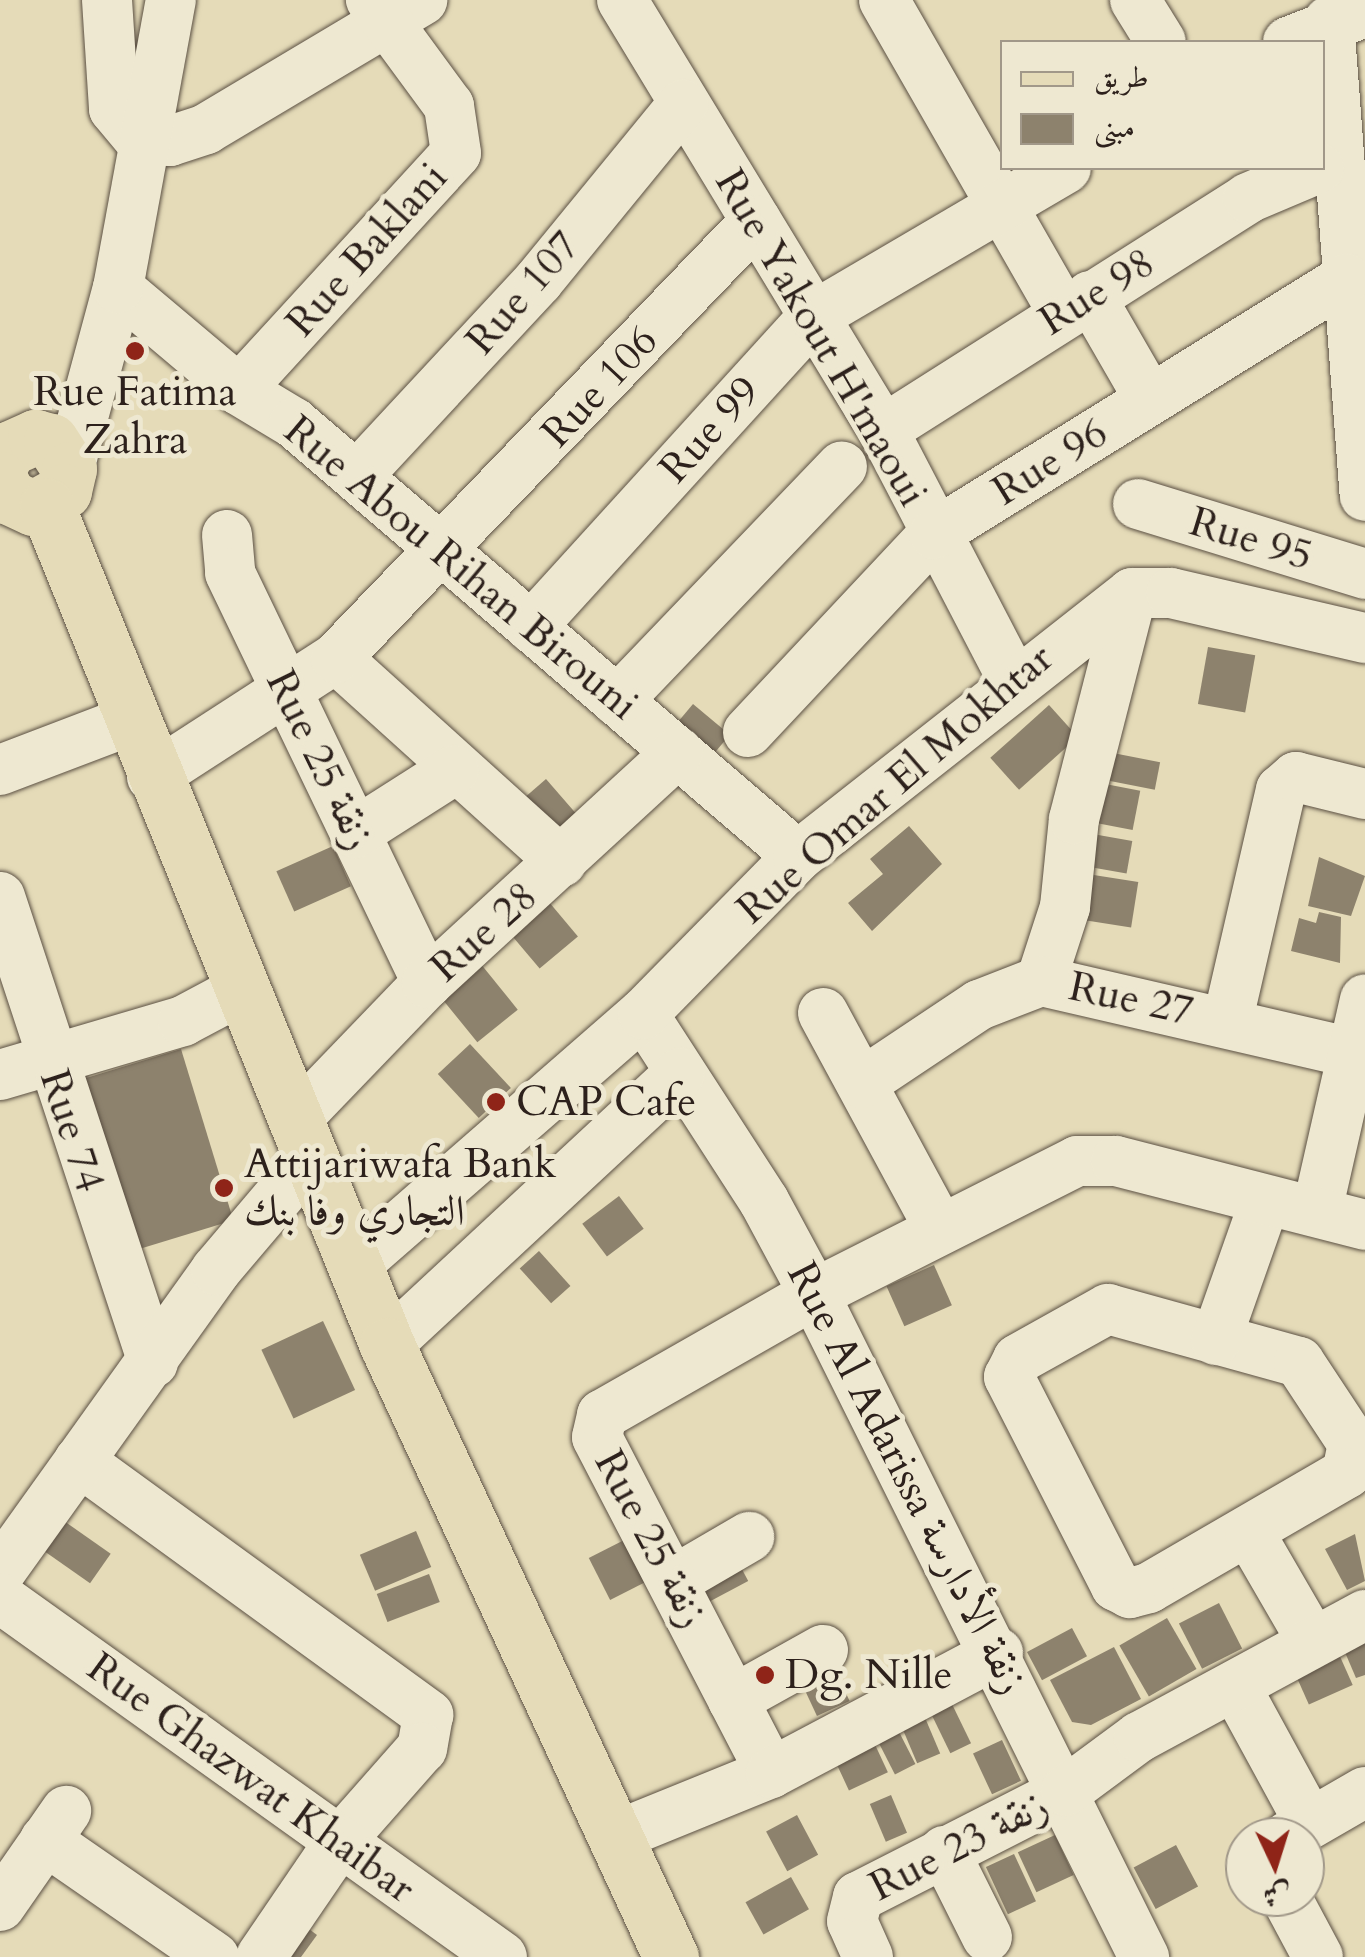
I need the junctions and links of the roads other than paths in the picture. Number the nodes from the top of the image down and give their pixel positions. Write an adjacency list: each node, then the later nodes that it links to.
1 (107, 0): 10 (street)
2 (172, 0): 10 (street)
3 (622, 0): 8 (street, Rue Yakout H'maoui)
4 (884, 0): 15 (street)
5 (1136, 0): 7 (street)
6 (393, 6): 10 (street); 22 (street, Rue Baklani)
7 (1160, 40)
8 (682, 104): 16 (street, Rue Yakout H'maoui); 27 (street, Rue 107)
9 (1325, 106): 11 (street)
10 (140, 140): 18 (street)
11 (1327, 164): 17 (street)
12 (1062, 170): 15 (street, Rue 99)
13 (1300, 170): 14 (street, Rue 98)
14 (1240, 183): 19 (street, Rue 98)
15 (1001, 205): 19 (street); 20 (street, Rue 99)
16 (756, 221): 20 (street, Rue Yakout H'maoui); 32 (street, Rue 106)
17 (1351, 249): 21 (street); 23 (street, Rue 96)
18 (115, 300): 22 (street, Rue Abou Rihan Birouni); 25 (street)
19 (1077, 304): 23 (street); 24 (street, Rue 98)
20 (814, 316): 24 (street, Rue Yakout H'maoui); 35 (street, Rue 99)
21 (1360, 359): 28 (street)
22 (239, 390): 27 (street, Rue Abou Rihan Birouni)
23 (1150, 400): 30 (street, Rue 96)
24 (883, 430): 30 (street, Rue Yakout H'maoui)
25 (23, 464): 41 (main road)
26 (842, 466): 40 (street)
27 (356, 476): 32 (street, Rue Abou Rihan Birouni)
28 (1365, 496)
29 (1138, 504): 33 (street, Rue 95)
30 (934, 534): 38 (street, Rue Yakout H'maoui); 42 (street, Rue 96)
31 (228, 535): 39 (street, Rue 25 زنقة)
32 (444, 552): 35 (street, Rue Abou Rihan Birouni); 37 (street, Rue 106)
33 (1365, 574)
34 (1132, 593): 36 (street); 38 (street, Rue Omar El Mokhtar); 53 (street)
35 (531, 627): 40 (street, Rue Abou Rihan Birouni)
36 (1365, 638)
37 (336, 658): 39 (street, Rue 106); 45 (street)
38 (1013, 680): 49 (street, Rue Omar El Mokhtar)
39 (288, 693): 46 (street, Rue 106); 48 (street, Rue 25 زنقة)
40 (617, 702): 43 (street, Rue Abou Rihan Birouni)
41 (129, 722): 44 (street); 46 (main road)
42 (748, 732)
43 (678, 752): 49 (street, Rue Abou Rihan Birouni); 50 (street, Rue 28)
44 (0, 770)
45 (454, 770): 48 (street); 50 (street)
46 (152, 777): 54 (main road)
47 (1365, 794): 57 (street, Rue 27)
48 (354, 833): 52 (street, Rue 25 زنقة)
49 (798, 856): 56 (street, Rue Omar El Mokhtar)
50 (562, 862): 52 (street, Rue 28)
51 (0, 897): 59 (street, Rue 74)
52 (427, 982): 63 (street, Rue 28)
53 (1041, 982): 57 (street, Rue 27); 62 (street, Rue 27)
54 (245, 988): 59 (street); 63 (main road)
55 (823, 1013): 62 (street)
56 (642, 1014): 60 (street, Rue Al Adarissa زنقة الأدارسة); 68 (street, Rue Omar El Mokhtar)
57 (1228, 1019): 58 (street, Rue 27)
58 (1360, 1028): 65 (street)
59 (48, 1060): 61 (street); 72 (street, Rue 74)
60 (680, 1074): 69 (street, Rue Al Adarissa زنقة الأدارسة); 71 (street)
61 (0, 1075)
62 (862, 1083): 67 (street)
63 (304, 1137): 68 (main road); 72 (street, Rue 28)
64 (1265, 1201): 65 (street); 67 (street); 70 (street)
65 (1317, 1211): 66 (street)
66 (1365, 1225)
67 (940, 1229): 69 (street)
68 (355, 1265): 71 (main road)
69 (814, 1294): 77 (street, Rue 25 زنقة); 82 (street, Rue Al Adarissa زنقة الأدارسة)
70 (1216, 1340): 74 (street); 74 (street)
71 (387, 1346): 90 (main road)
72 (152, 1364): 73 (street, Rue 28)
73 (79, 1461): 76 (street, Rue 28); 91 (street)
74 (1250, 1534): 80 (street)
75 (749, 1537): 77 (street)
76 (0, 1572)
77 (675, 1580): 84 (street, Rue 25 زنقة)
78 (0, 1598): 91 (street, Rue Ghazwat Khaibar)
79 (1365, 1615): 80 (street, Rue 23 زنقة)
80 (1312, 1641): 83 (street, Rue 23 زنقة)
81 (823, 1650): 84 (street)
82 (998, 1653): 85 (street); 86 (street, Rue Al Adarissa زنقة الأدارسة)
83 (1234, 1686): 86 (street, Rue 23 زنقة); 88 (street)
84 (734, 1700): 85 (street, Rue 25 زنقة)
85 (771, 1772): 90 (street)
86 (1066, 1791): 92 (street, Rue 23 زنقة); 101 (street, Rue Al Adarissa زنقة الأدارسة)
87 (1365, 1792): 89 (street)
88 (1292, 1817)
89 (1318, 1817)
90 (616, 1836): 99 (main road)
91 (340, 1841): 97 (street); 98 (street, Rue Ghazwat Khaibar)
92 (944, 1851): 95 (street); 100 (street, Rue 23 زنقة)
93 (0, 1906): 96 (street)
94 (1297, 1917): 102 (street)
95 (987, 1937)
96 (214, 1957)
97 (261, 1957)
98 (502, 1957)
99 (671, 1957)
100 (868, 1957)
101 (1144, 1957)
102 (1318, 1957)

